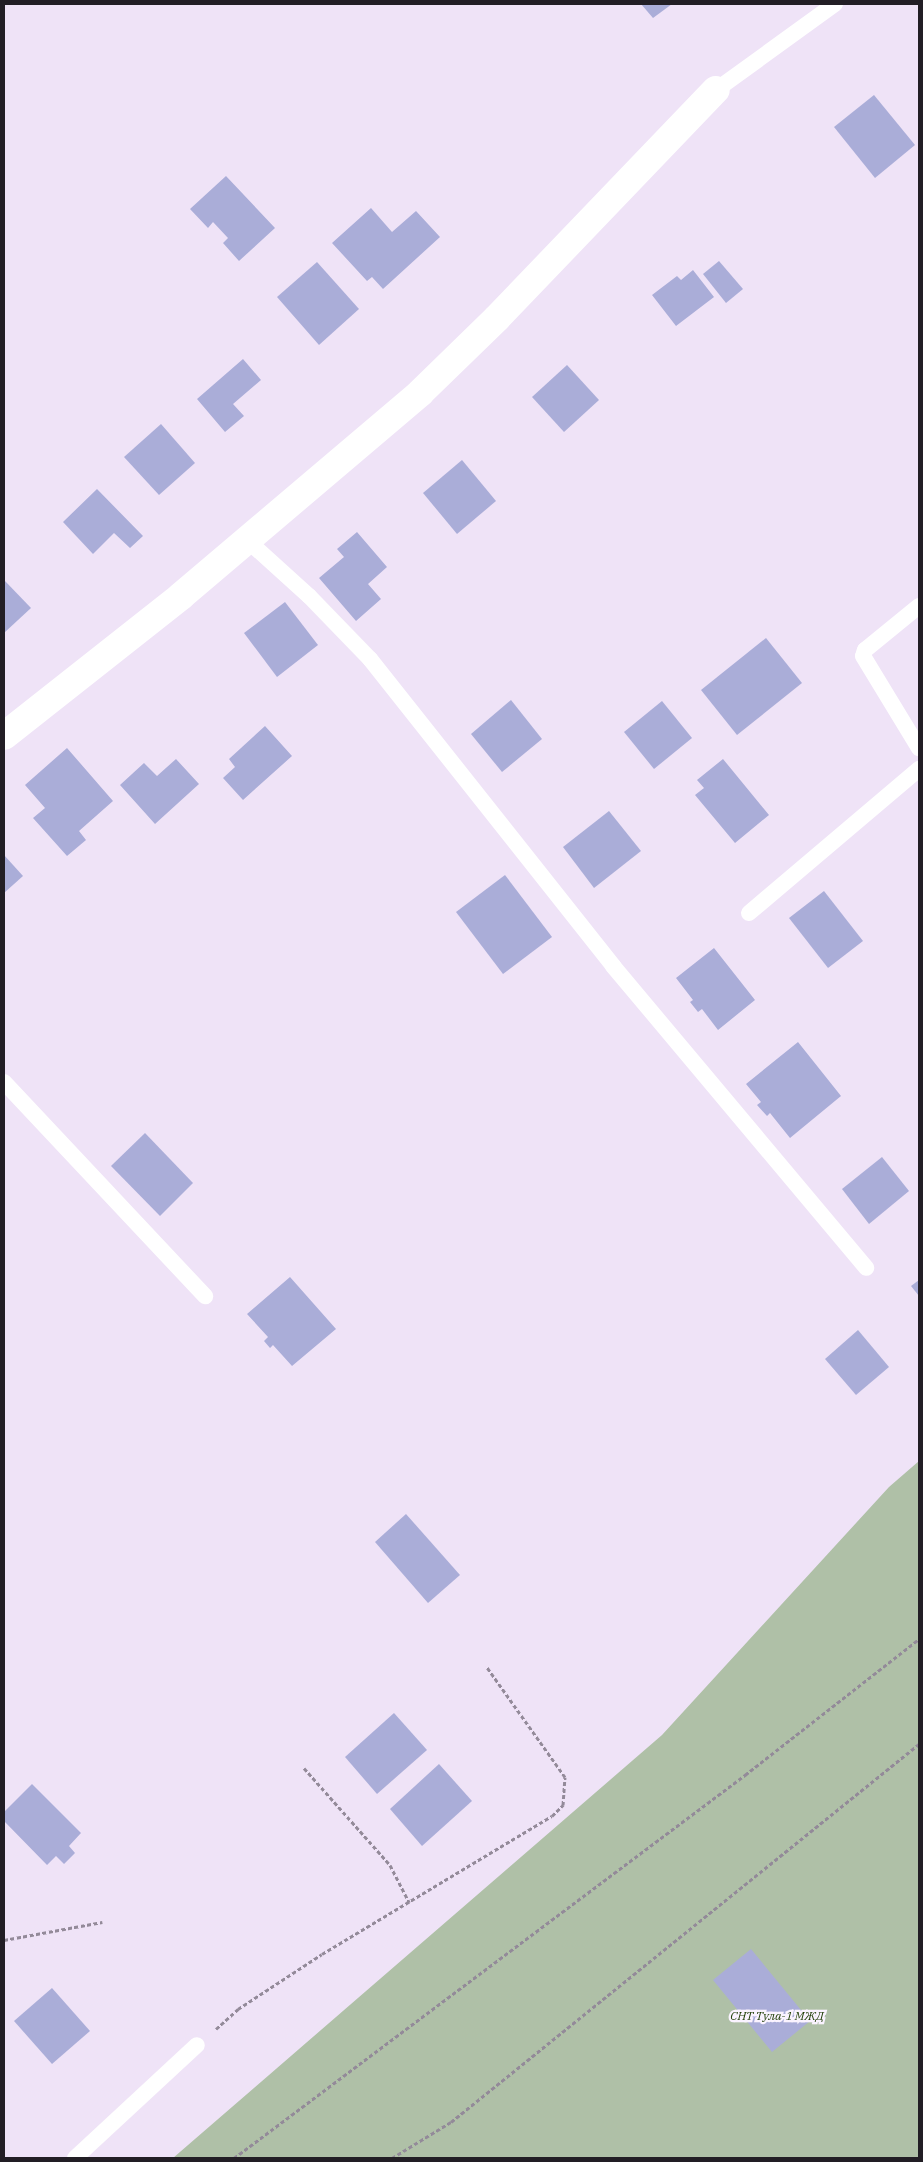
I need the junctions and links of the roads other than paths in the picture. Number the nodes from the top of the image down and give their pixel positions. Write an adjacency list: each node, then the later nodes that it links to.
1 (835, 4): 2 (lane)
2 (816, 9): 3 (lane)
3 (716, 90): 4 (street)
4 (247, 540): 6 (street); 11 (lane)
5 (919, 606): 7 (lane)
6 (4, 736)
7 (919, 748)
8 (919, 770): 9 (lane)
9 (749, 912)
10 (4, 1082): 12 (lane)
11 (866, 1268)
12 (205, 1296)
13 (197, 2046): 14 (lane)
14 (75, 2158)

